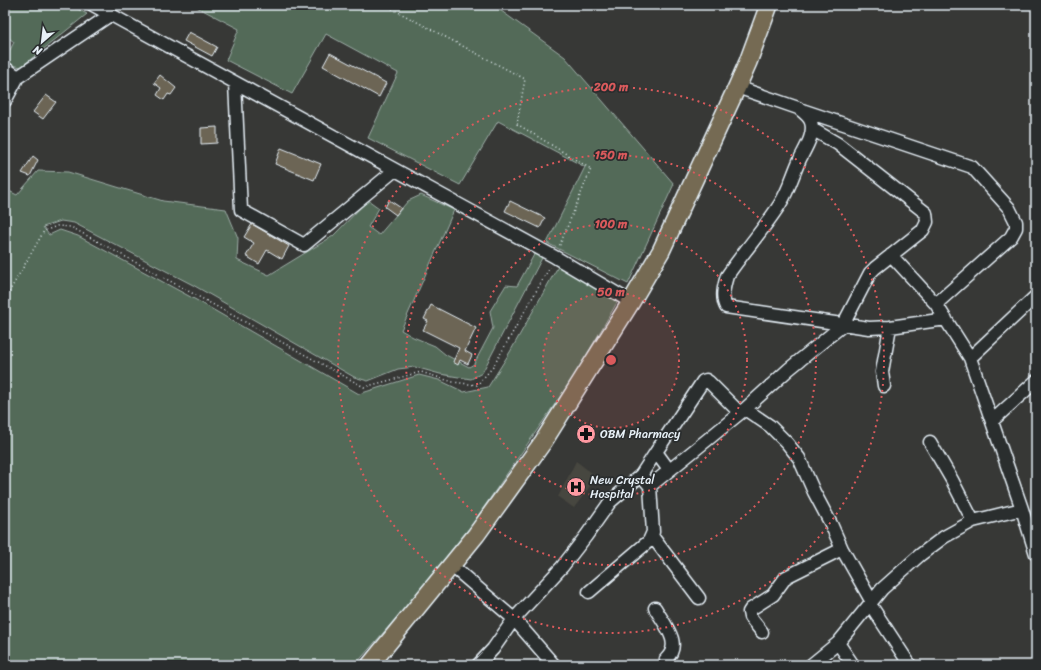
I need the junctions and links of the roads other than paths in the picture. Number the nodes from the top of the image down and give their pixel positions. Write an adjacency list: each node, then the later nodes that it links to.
1 (94, 5): 3 (street)
2 (769, 5): 7 (highway)
3 (110, 14): 5 (street); 6 (street)
4 (5, 68): 5 (street)
5 (18, 77): 8 (street)
6 (235, 83): 11 (street); 11 (street)
7 (737, 86): 9 (street); 14 (highway)
8 (5, 101)
9 (798, 108): 10 (street); 15 (street)
10 (812, 129): 12 (street); 17 (street)
11 (395, 170): 14 (street)
12 (891, 255): 15 (street); 17 (street)
13 (1036, 296): 19 (street)
14 (631, 302): 35 (highway)
15 (936, 304): 16 (street)
16 (946, 319): 18 (street); 19 (street)
17 (843, 325): 18 (street); 22 (street)
18 (890, 327): 21 (street)
19 (970, 358): 23 (street)
20 (1036, 381): 23 (street)
21 (884, 386)
22 (742, 411): 25 (street); 26 (street); 33 (street)
23 (992, 421): 29 (street)
24 (930, 442): 30 (street)
25 (656, 452): 26 (street); 27 (street)
26 (669, 470): 28 (street)
27 (641, 475): 28 (street); 40 (street)
28 (650, 486): 32 (street)
29 (1022, 509): 30 (street); 31 (street)
30 (973, 521): 38 (street)
31 (1031, 521): 34 (street)
32 (652, 536): 36 (street); 37 (street)
33 (842, 549): 38 (street); 41 (street)
34 (1036, 554)
35 (452, 566): 40 (street); 44 (highway)
36 (588, 592)
37 (699, 598)
38 (871, 603): 42 (street); 49 (street)
39 (655, 608): 43 (street)
40 (514, 619): 45 (street); 46 (street)
41 (762, 632)
42 (838, 643): 47 (street); 48 (street)
43 (664, 663)
44 (370, 665)
45 (478, 665)
46 (554, 665)
47 (812, 665)
48 (853, 665)
49 (910, 665)

